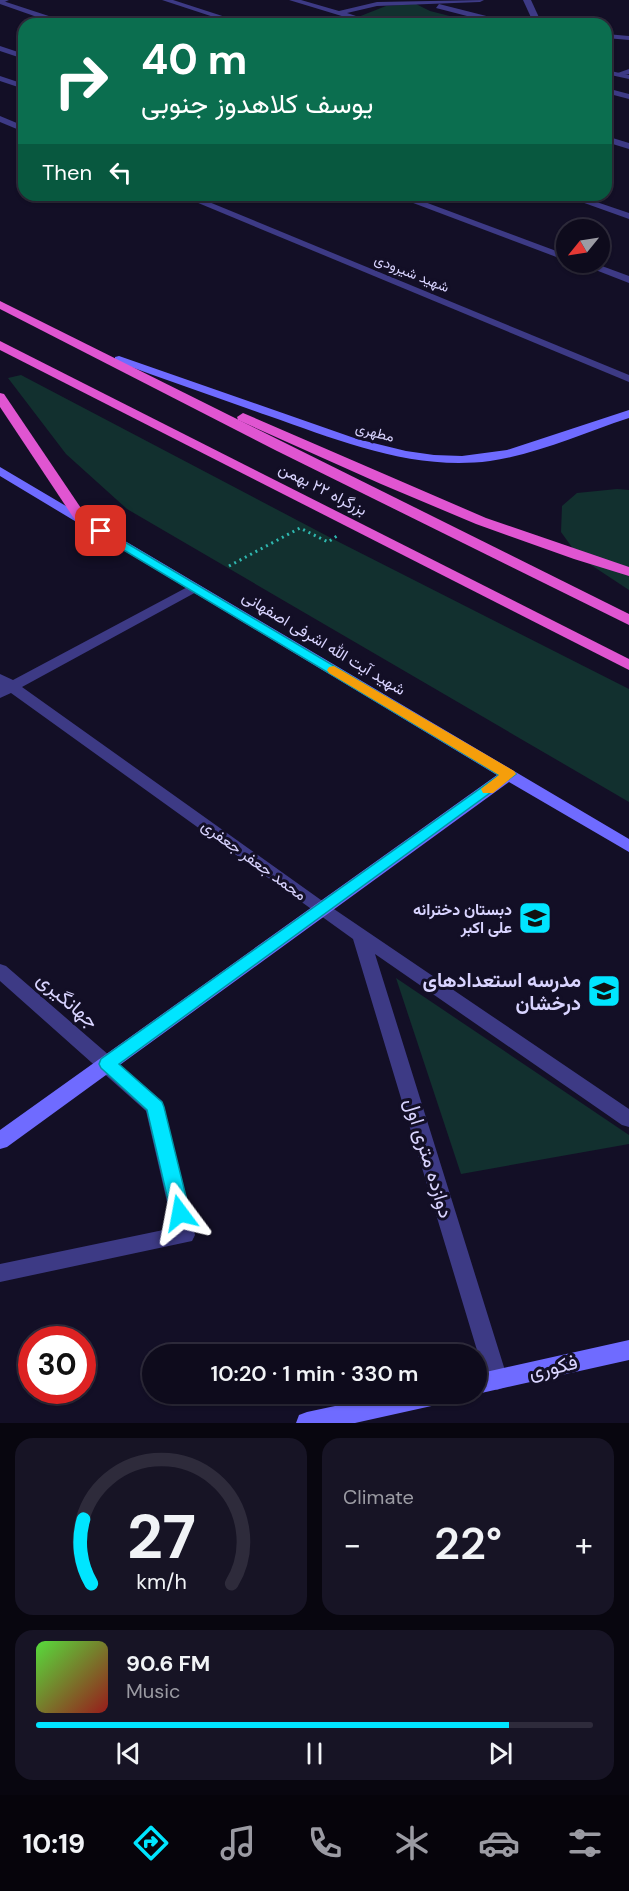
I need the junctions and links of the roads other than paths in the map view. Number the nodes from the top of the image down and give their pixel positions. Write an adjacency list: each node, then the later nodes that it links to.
1 (4, 0): 7 (street)
2 (166, 0): 10 (street)
3 (293, 0): 8 (street)
4 (480, 0): 6 (street)
5 (527, 0): 13 (street)
6 (425, 1): 8 (street); 12 (street)
7 (0, 2): 9 (street)
8 (339, 13): 11 (street)
9 (47, 18)
10 (224, 18)
11 (356, 18)
12 (486, 18)
13 (535, 18)
14 (612, 37): 15 (street)
15 (629, 38)
16 (0, 48): 17 (street)
17 (18, 55)
18 (629, 71): 20 (street)
19 (612, 73): 20 (lane)
20 (619, 74): 21 (lane)
21 (629, 77)
22 (0, 78): 23 (street)
23 (18, 85)
24 (612, 92): 25 (street)
25 (629, 97)
26 (0, 119): 27 (street)
27 (18, 126)
28 (612, 141): 29 (street)
29 (629, 146)
30 (199, 201): 41 (street, شهید شیرودی)
31 (413, 201): 34 (street)
32 (585, 201): 33 (street)
33 (629, 216)
34 (556, 254)
35 (610, 273): 36 (street)
36 (629, 280)
37 (0, 304): 38 (highway, بزرگراه ۲۲ بهمن)
38 (13, 311): 40 (highway); 48 (highway, بزرگراه ۲۲ بهمن)
39 (0, 345): 49 (highway, بزرگراه ۲۲ بهمن)
40 (119, 359): 43 (main road, مطهری); 46 (highway)
41 (629, 379)
42 (0, 397): 45 (highway)
43 (629, 414)
44 (0, 471): 45 (main road, شهید آیت الله اشرفی اصفهانی)
45 (82, 520): 47 (main road, شهید آیت الله اشرفی اصفهانی)
46 (629, 572)
47 (195, 587): 50 (street); 51 (main road, شهید آیت الله اشرفی اصفهانی)
48 (629, 620)
49 (629, 665)
50 (4, 686): 53 (street, محمد جعفر جعفری)
51 (509, 774): 52 (main road, شهید آیت الله اشرفی اصفهانی); 53 (main road)
52 (629, 846)
53 (322, 909): 54 (street, محمد جعفر جعفری); 56 (main road)
54 (361, 936): 57 (street, محمد جعفر جعفری); 60 (street, دوازده متری اول)
55 (0, 971): 56 (street, جهانگیری)
56 (107, 1064): 58 (main road); 59 (street, جهانگیری)
57 (629, 1119)
58 (0, 1141)
59 (0, 1273)
60 (476, 1344)
61 (629, 1350): 62 (main road, فکوری)
62 (487, 1382)
63 (392, 1404): 64 (main road)
64 (307, 1423)

